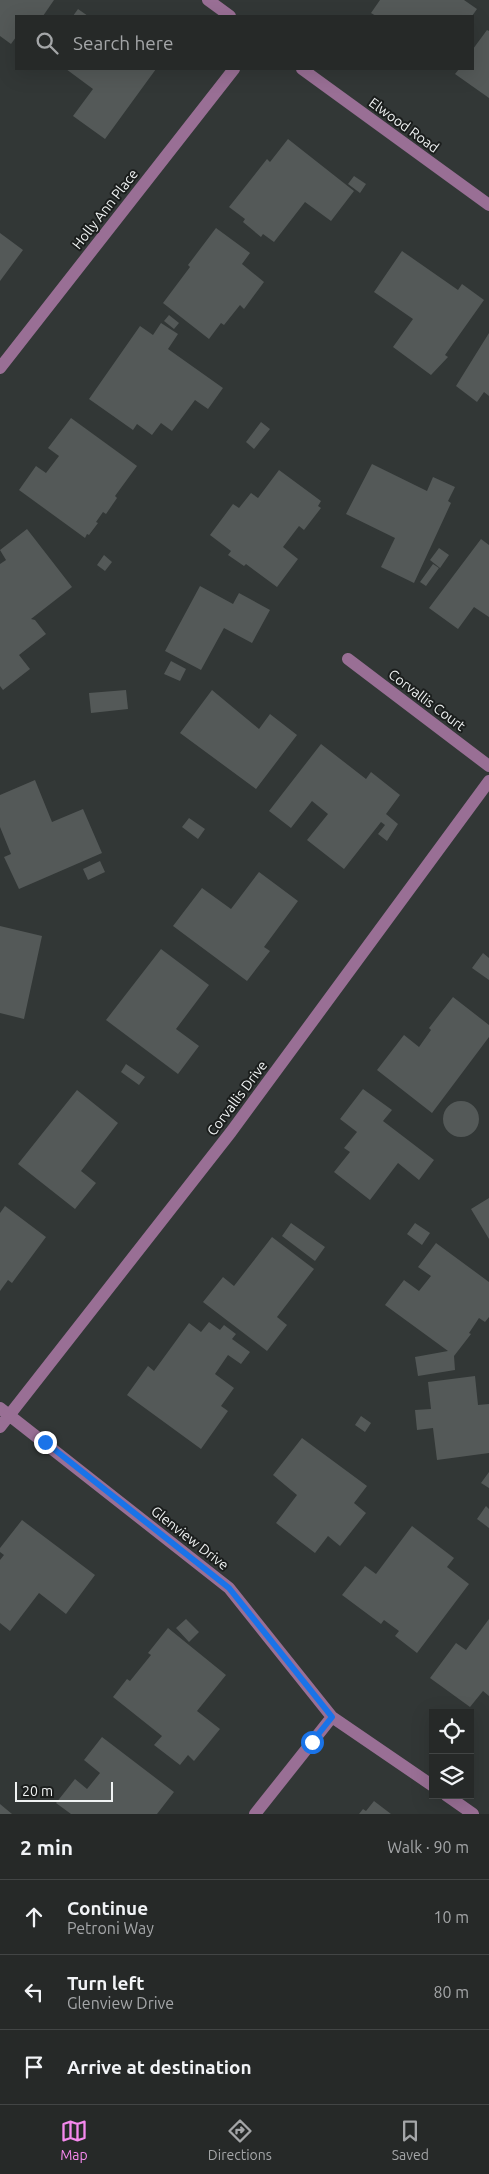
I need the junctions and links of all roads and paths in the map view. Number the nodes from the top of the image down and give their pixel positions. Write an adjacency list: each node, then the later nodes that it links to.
1 (208, 0): 2 (street)
2 (229, 15)
3 (233, 70): 6 (street, Holly Ann Place)
4 (303, 70): 5 (street, Elwood Road)
5 (489, 205)
6 (0, 368)
7 (348, 659): 8 (street, Corvallis Court)
8 (489, 766)
9 (489, 781): 10 (street, Corvallis Drive)
10 (5, 1411): 11 (street, Corvallis Drive); 12 (street, Glenview Drive)
11 (0, 1427)
12 (332, 1717): 13 (street, Glenview Drive); 15 (street)
13 (429, 1783)
14 (452, 1799): 16 (street)
15 (255, 1814)
16 (473, 1814)

